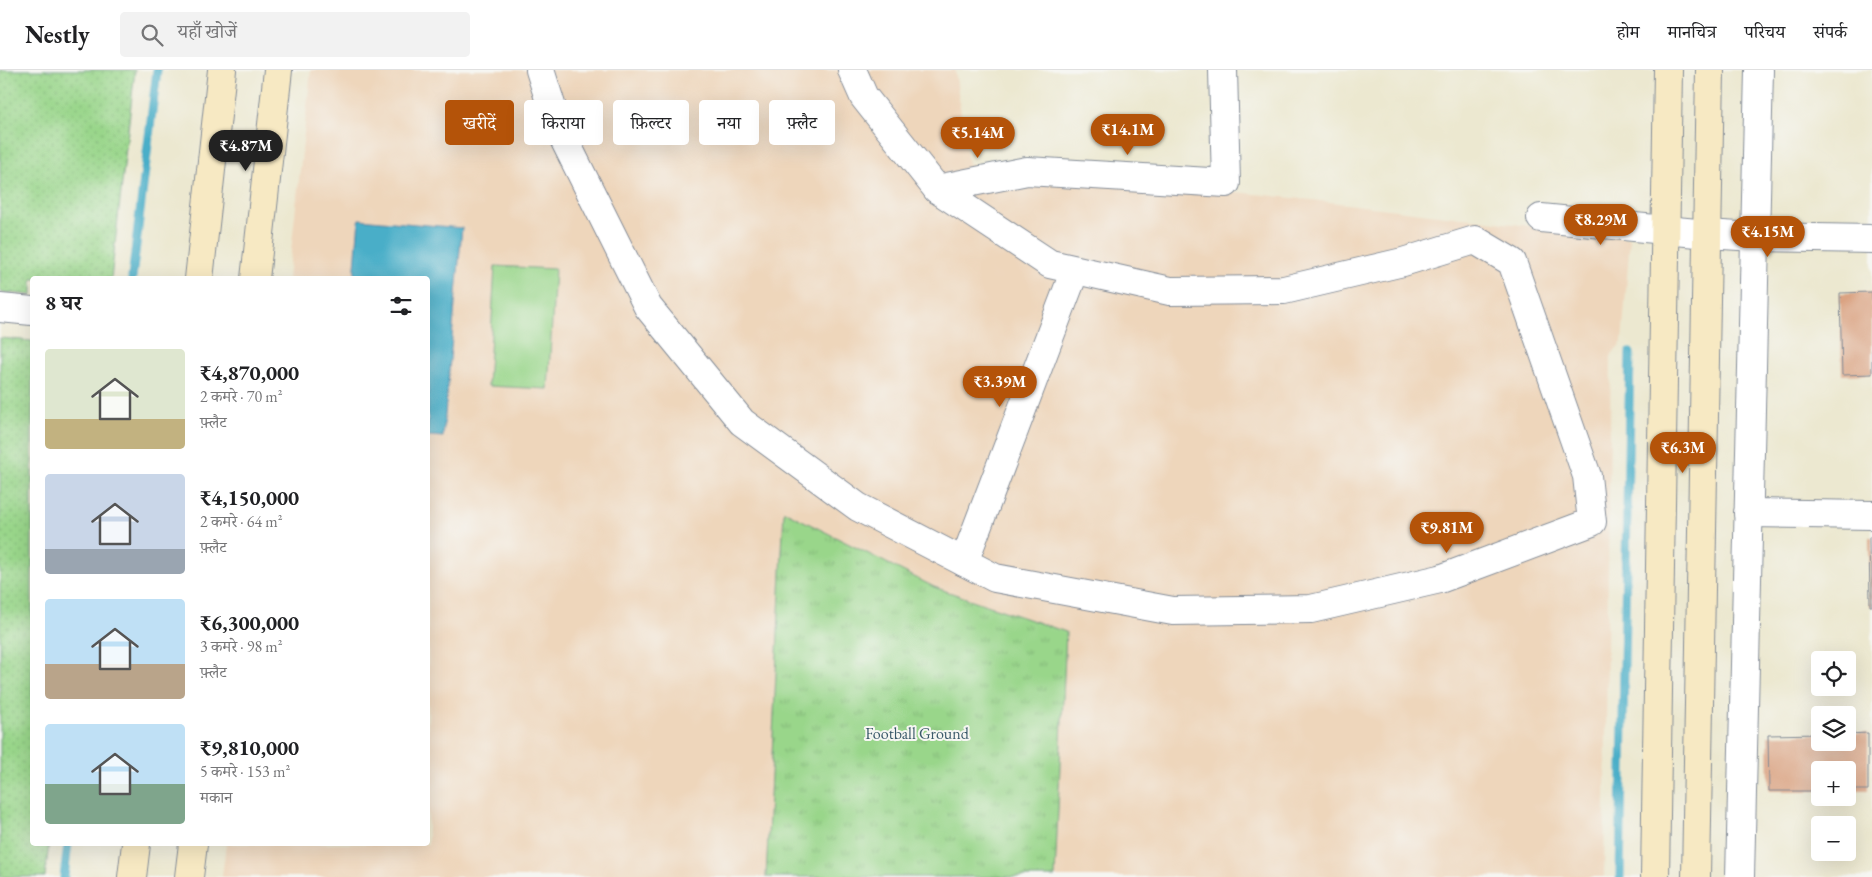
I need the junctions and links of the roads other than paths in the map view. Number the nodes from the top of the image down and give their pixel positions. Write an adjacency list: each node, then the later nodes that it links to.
1 (222, 70): 16 (street)
2 (278, 70): 17 (street)
3 (540, 70): 22 (street)
4 (852, 70): 9 (street)
5 (1224, 70): 9 (street)
6 (1668, 70): 11 (street)
7 (1710, 70): 12 (street)
8 (1760, 70): 13 (street)
9 (937, 189): 15 (street)
10 (1541, 218): 11 (street)
11 (1666, 231): 12 (street); 27 (street)
12 (1707, 234): 13 (street); 28 (street)
13 (1755, 237): 14 (street); 20 (street)
14 (1872, 239)
15 (1075, 270): 22 (street); 22 (street)
16 (199, 276)
17 (255, 276)
18 (0, 308): 19 (street)
19 (30, 311)
20 (1748, 513): 21 (street); 29 (street)
21 (1872, 515)
22 (964, 562)
23 (136, 846): 25 (street)
24 (193, 846): 26 (street)
25 (132, 877)
26 (189, 877)
27 (1656, 877)
28 (1696, 877)
29 (1740, 877)

